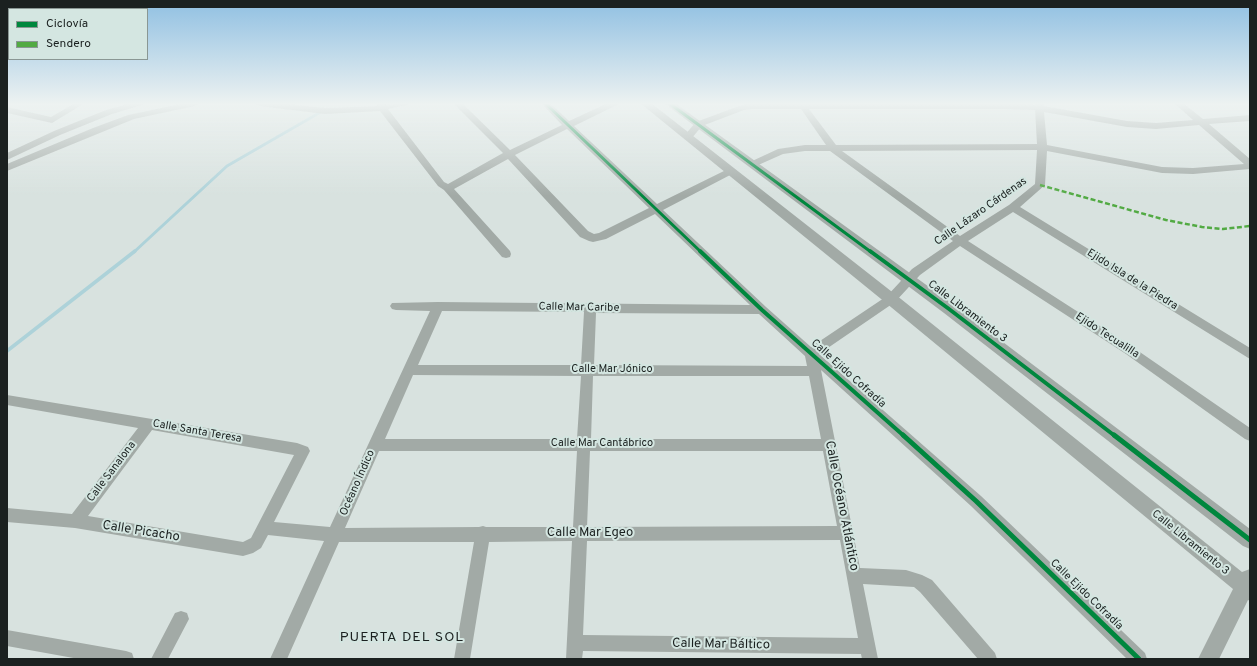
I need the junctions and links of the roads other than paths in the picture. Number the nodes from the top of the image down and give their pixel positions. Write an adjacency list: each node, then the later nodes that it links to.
1 (55, 134): 17 (street)
2 (86, 134): 20 (street)
3 (404, 134): 22 (street)
4 (489, 134): 16 (street)
5 (550, 134): 16 (street)
6 (578, 134): 24 (street, Calle Ejido Cofradía)
7 (684, 134): 13 (street, Calle Libramiento 3)
8 (690, 134): 13 (street)
9 (713, 134): 18 (street, Calle Libramiento 3)
10 (824, 134): 15 (street, Ejido Tecualilla)
11 (1041, 134): 14 (street, Calle Lázaro Cárdenas)
12 (1215, 134): 19 (street)
13 (688, 137): 21 (street, Calle Libramiento 3)
14 (1042, 147): 15 (street); 19 (street); 23 (street, Calle Lázaro Cárdenas)
15 (834, 149): 18 (street); 25 (street, Ejido Tecualilla)
16 (509, 154): 22 (street); 24 (street)
17 (7, 157)
18 (753, 164): 27 (street, Calle Libramiento 3)
19 (1250, 165)
20 (7, 168)
21 (731, 171): 24 (street); 28 (street, Calle Libramiento 3)
22 (448, 188): 26 (street)
23 (1012, 207): 25 (street, Calle Lázaro Cárdenas); 34 (street, Ejido Isla de la Piedra)
24 (656, 209): 32 (street, Calle Ejido Cofradía)
25 (960, 241): 27 (street, Calle Lázaro Cárdenas); 40 (street, Ejido Tecualilla)
26 (506, 254)
27 (910, 280): 28 (street, Calle Lázaro Cárdenas); 51 (street, Calle Libramiento 3)
28 (891, 299): 33 (street, Calle Lázaro Cárdenas); 53 (street, Calle Libramiento 3)
29 (396, 306): 30 (street, Calle Mar Caribe)
30 (438, 306): 31 (street, Calle Mar Caribe); 35 (street, Océano Índico)
31 (590, 308): 32 (street, Calle Mar Caribe); 36 (street)
32 (762, 310): 33 (street, Calle Ejido Cofradía)
33 (811, 354): 37 (street, Calle Océano Atlántico); 63 (street, Calle Ejido Cofradía)
34 (1250, 354)
35 (409, 370): 36 (street, Calle Mar Jónico); 42 (street, Océano Índico)
36 (588, 370): 37 (street, Calle Mar Jónico); 41 (street)
37 (815, 371): 43 (street, Calle Océano Atlántico)
38 (7, 400): 39 (street, Calle Santa Teresa)
39 (149, 424): 45 (street, Calle Sanalona); 46 (street, Calle Santa Teresa)
40 (1250, 435)
41 (584, 444): 42 (street, Calle Mar Cantábrico); 43 (street, Calle Mar Cantábrico); 49 (street)
42 (375, 445): 50 (street, Océano Índico)
43 (829, 445): 47 (street, Calle Océano Atlántico)
44 (7, 515): 45 (street, Calle Picacho)
45 (75, 521): 46 (street, Calle Picacho)
46 (264, 528): 50 (street, Calle Mar Egeo)
47 (846, 533): 49 (street, Calle Mar Egeo); 52 (street, Calle Océano Atlántico)
48 (483, 534): 49 (street, Calle Mar Egeo); 50 (street, Calle Mar Egeo); 61 (street)
49 (580, 534): 56 (street)
50 (334, 535): 60 (street, Océano Índico)
51 (1250, 540)
52 (854, 576): 57 (street, Calle Océano Atlántico); 62 (street)
53 (1248, 585): 64 (street)
54 (181, 619): 59 (street)
55 (7, 638): 58 (street)
56 (574, 651): 57 (street, Calle Mar Báltico)
57 (869, 652)
58 (126, 659)
59 (159, 659)
60 (278, 659)
61 (462, 659)
62 (989, 659)
63 (1139, 659)
64 (1208, 659)

